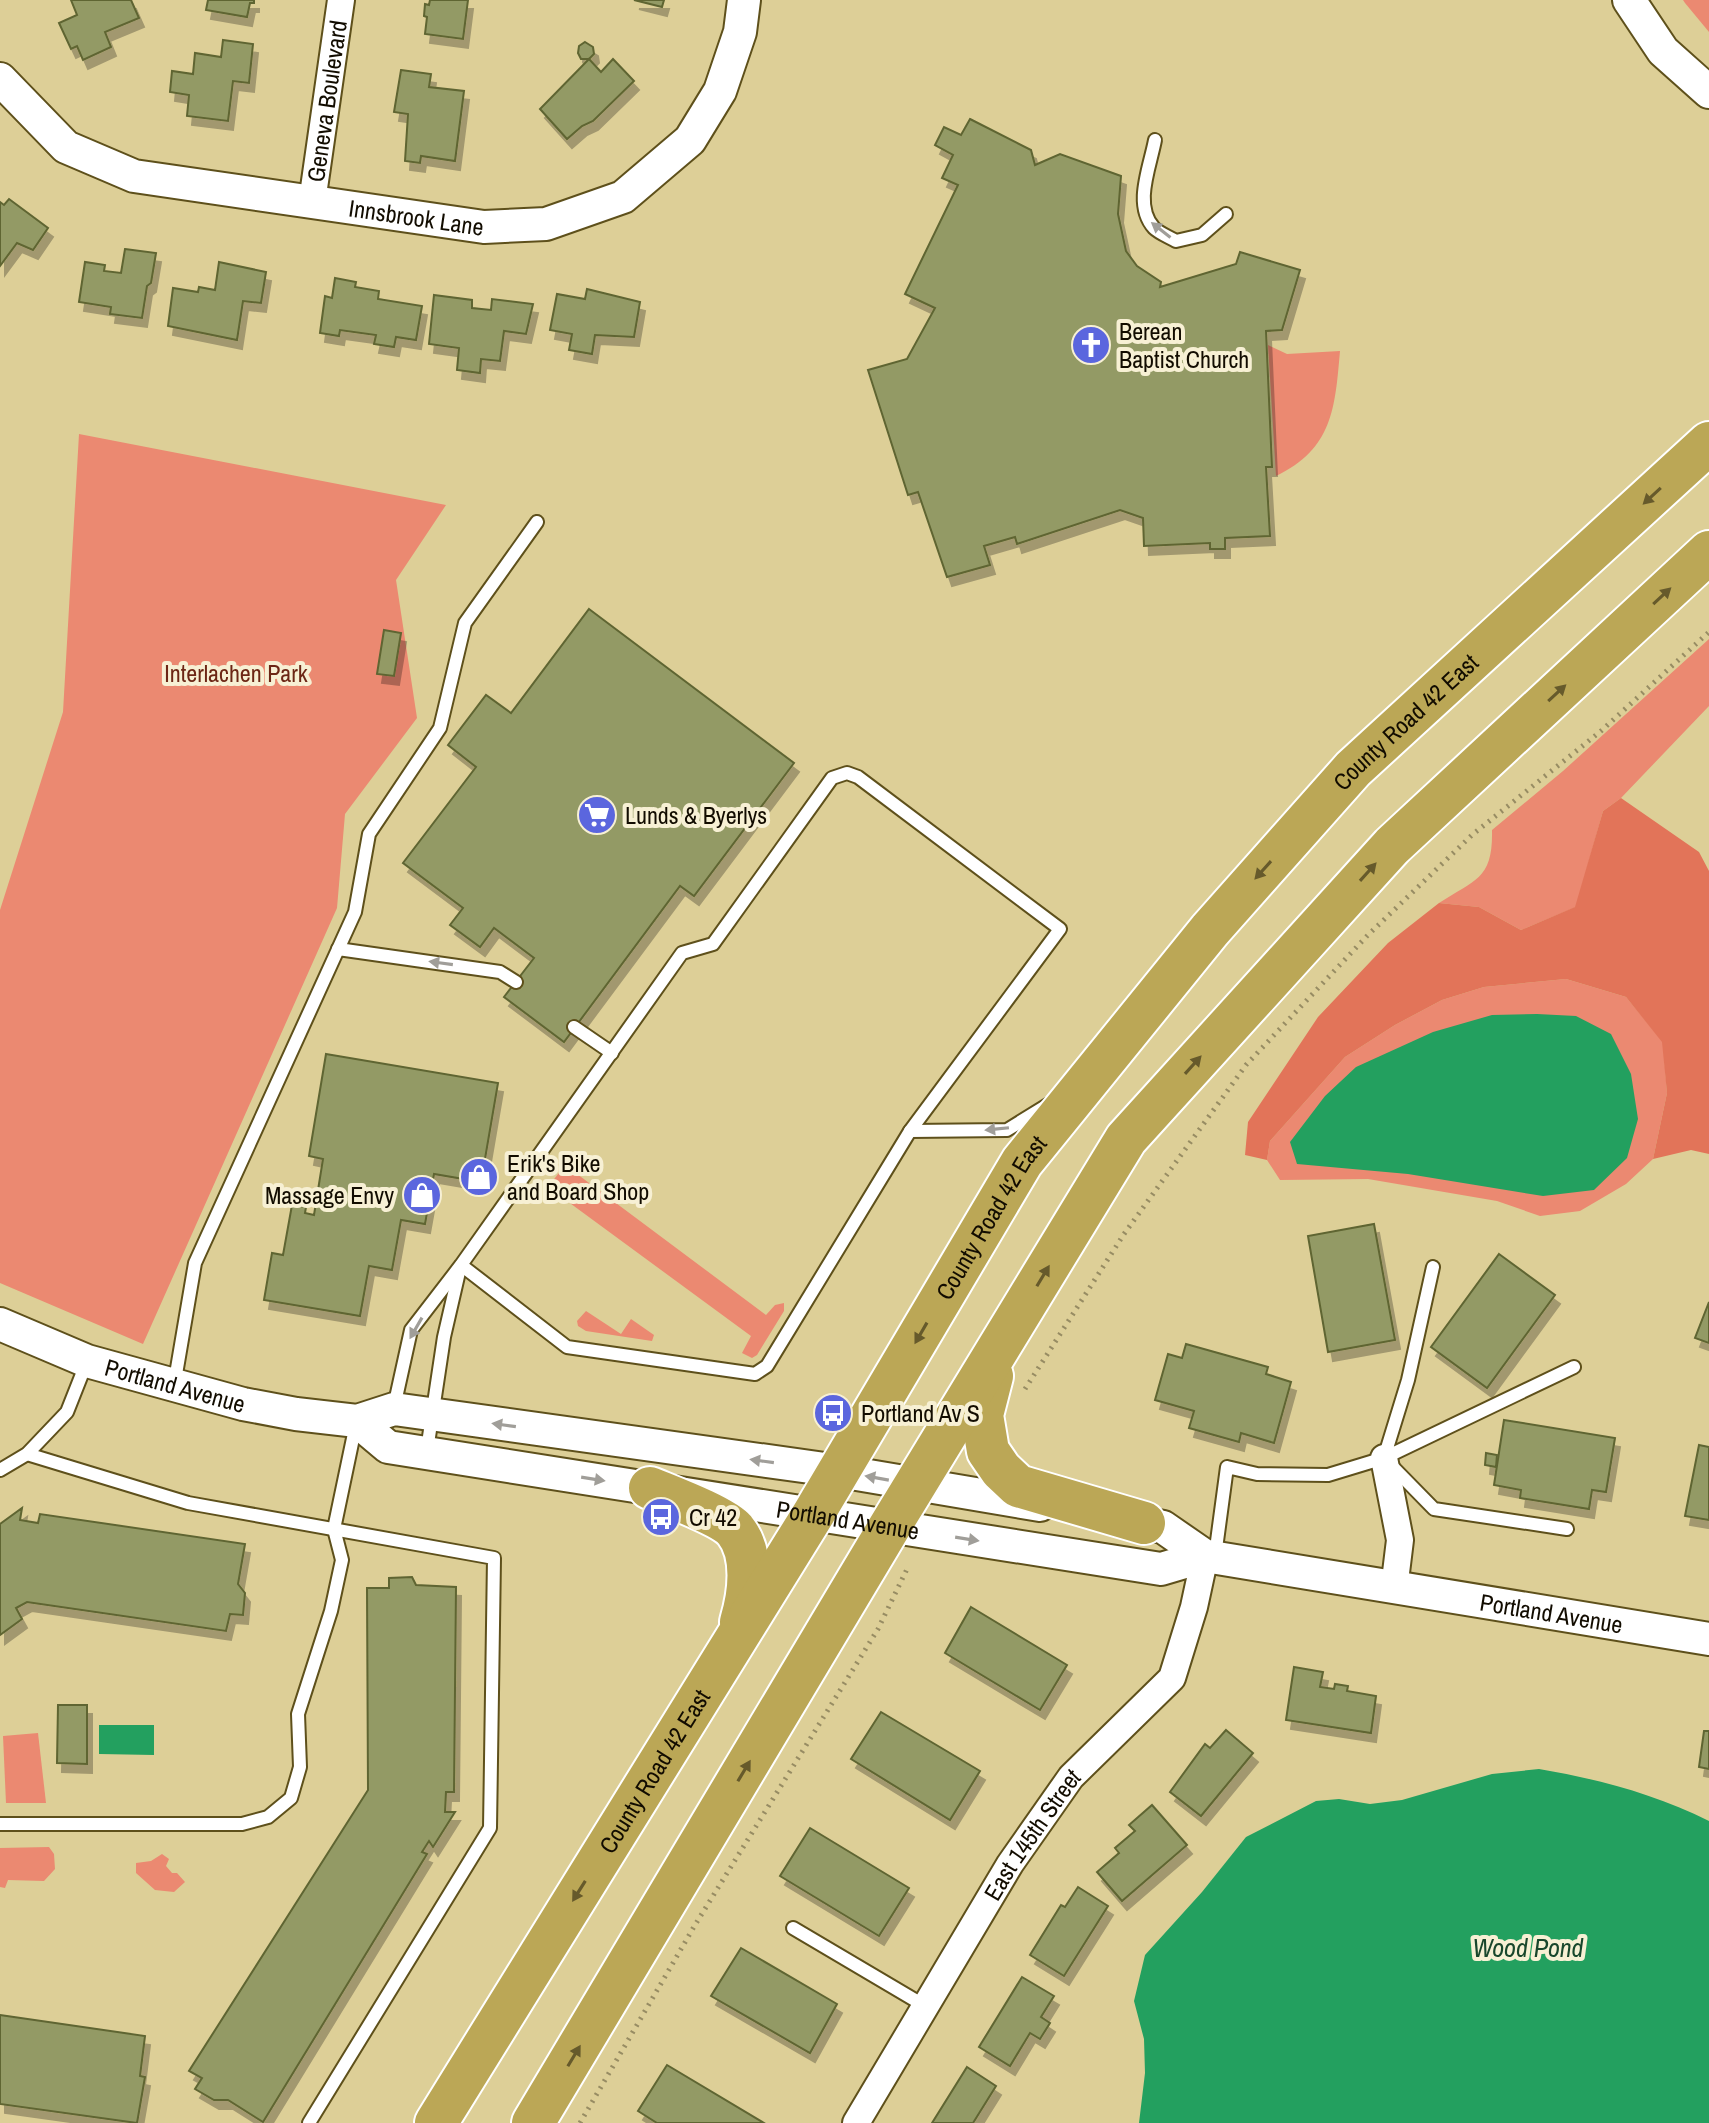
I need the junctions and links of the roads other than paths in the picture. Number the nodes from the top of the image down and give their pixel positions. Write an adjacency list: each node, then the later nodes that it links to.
1 (341, 0): 7 (street, Geneva Boulevard)
2 (744, 0): 7 (street, Innsbrook Lane)
3 (1629, 0): 5 (street)
4 (0, 79): 7 (street, Innsbrook Lane)
5 (1709, 92)
6 (1155, 140): 8 (lane, one-way to 6)
7 (312, 202)
8 (1226, 214)
9 (1709, 443): 16 (highway, County Road 42 East, one-way to 16)
10 (537, 522): 12 (lane)
11 (1709, 552): 21 (highway, one-way to 11)
12 (338, 949): 13 (lane, one-way to 12); 24 (lane)
13 (516, 982)
14 (574, 1027): 15 (lane)
15 (612, 1053): 17 (lane); 18 (lane)
16 (1089, 1079): 17 (lane, one-way to 17); 32 (highway, County Road 42 East, one-way to 32)
17 (910, 1131): 18 (lane)
18 (461, 1265): 25 (lane); 27 (lane, one-way to 27)
19 (1433, 1267): 30 (lane)
20 (0, 1324): 22 (street, Portland Avenue)
21 (1003, 1342): 33 (highway); 36 (highway)
22 (87, 1361): 24 (street, Portland Avenue); 29 (lane)
23 (1574, 1367): 30 (lane)
24 (174, 1387): 26 (street, Portland Avenue)
25 (432, 1414): 27 (street, Portland Avenue); 28 (lane); 32 (street, Portland Avenue, one-way to 25)
26 (357, 1421): 27 (street, Portland Avenue); 38 (lane)
27 (391, 1428): 28 (street, Portland Avenue)
28 (426, 1453): 34 (street, Portland Avenue, one-way to 34)
29 (27, 1454): 31 (lane); 38 (lane)
30 (1384, 1458): 39 (lane); 40 (lane); 41 (street)
31 (0, 1470)
32 (839, 1471): 33 (street, Portland Avenue, one-way to 32); 35 (highway, County Road 42 East)
33 (916, 1485): 36 (street, Portland Avenue); 37 (highway)
34 (650, 1488): 35 (street, Portland Avenue); 42 (highway)
35 (814, 1513): 37 (street, Portland Avenue); 42 (highway, County Road 42 East)
36 (1144, 1523): 40 (street, Portland Avenue)
37 (890, 1526): 40 (street, Portland Avenue, one-way to 40); 49 (highway, one-way to 37)
38 (334, 1529): 44 (lane); 47 (lane)
39 (1567, 1529)
40 (1210, 1557): 41 (street, Portland Avenue); 46 (street, East 145th Street)
41 (1394, 1589): 43 (street, Portland Avenue)
42 (738, 1634): 48 (highway, County Road 42 East, one-way to 48)
43 (1709, 1639)
44 (0, 1824)
45 (793, 1928): 46 (lane)
46 (925, 2006): 50 (street, East 145th Street)
47 (309, 2123)
48 (436, 2123)
49 (533, 2123)
50 (856, 2123)

